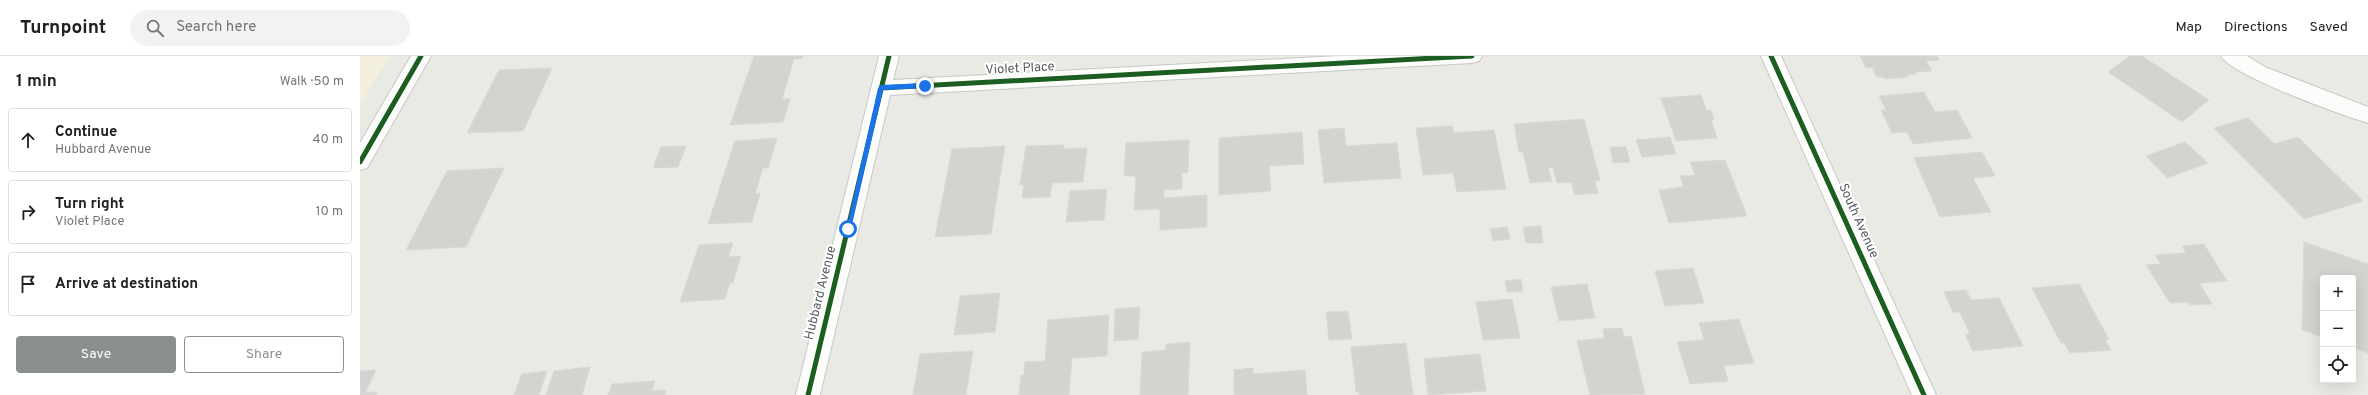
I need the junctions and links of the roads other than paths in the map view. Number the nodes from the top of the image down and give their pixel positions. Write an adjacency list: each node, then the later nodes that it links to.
1 (421, 56): 8 (street)
2 (889, 56): 6 (street, Hubbard Avenue)
3 (1472, 56): 6 (street, Violet Place)
4 (1771, 56): 10 (street, South Avenue)
5 (2231, 56): 7 (street)
6 (881, 88): 9 (street, Hubbard Avenue)
7 (2368, 115)
8 (360, 162)
9 (808, 395)
10 (1924, 395)

